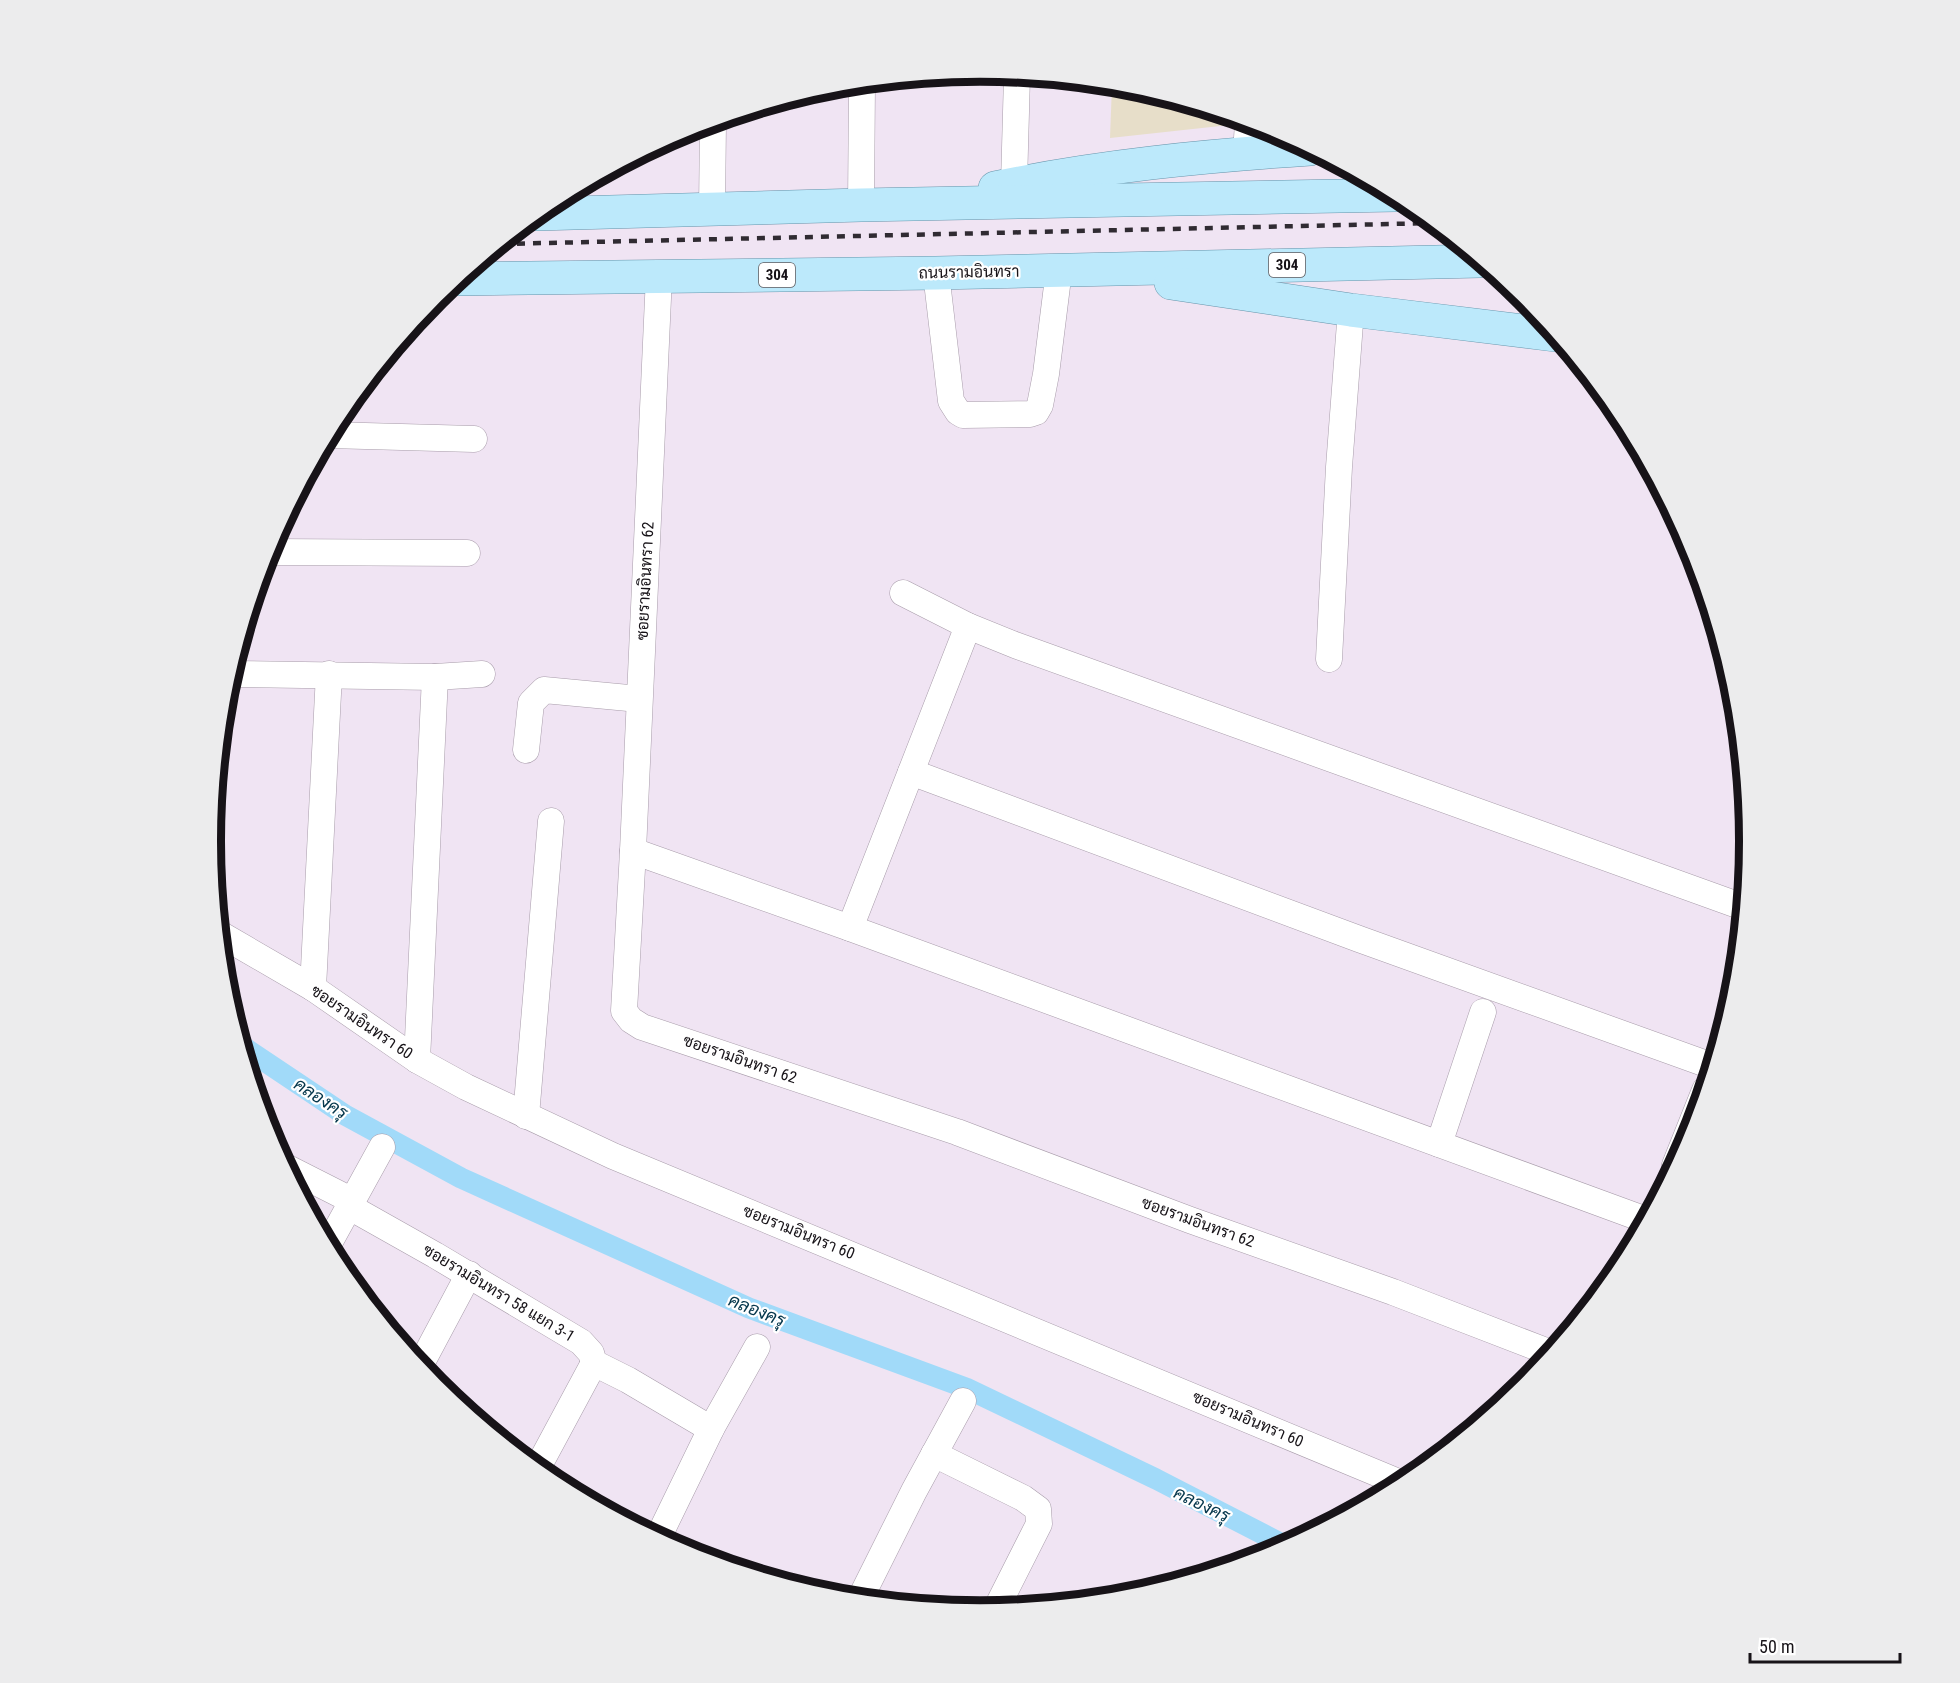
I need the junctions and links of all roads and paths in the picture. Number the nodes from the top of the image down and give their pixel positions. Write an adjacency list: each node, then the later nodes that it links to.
1 (1017, 83): 6 (street)
2 (862, 92): 9 (street)
3 (713, 132): 10 (street)
4 (1247, 138): 5 (main road); 6 (main road)
5 (1277, 143)
6 (1014, 184): 8 (main road)
7 (1378, 195): 8 (main road)
8 (908, 205): 9 (main road)
9 (861, 206): 10 (main road)
10 (712, 210): 11 (main road)
11 (557, 211)
12 (1468, 261): 14 (main road, ถนนรามอินทรา / 304)
13 (1059, 270): 14 (main road, ถนนรามอินทรา / 304); 15 (main road, ถนนรามอินทรา / 304); 15 (street)
14 (1095, 270): 18 (main road)
15 (936, 273): 16 (main road, ถนนรามอินทรา / 304)
16 (658, 276): 17 (main road, ถนนรามอินทรา / 304); 31 (street, ซอยรามอินทรา 62)
17 (472, 279)
18 (1351, 310): 19 (main road); 26 (street)
19 (1544, 334)
20 (339, 435): 21 (street)
21 (474, 440)
22 (279, 552): 23 (street)
23 (467, 553)
24 (903, 593): 25 (street)
25 (968, 626): 33 (street); 36 (street)
26 (1329, 659)
27 (240, 674): 28 (street)
28 (329, 674): 30 (street); 39 (street)
29 (482, 674): 30 (street)
30 (435, 677): 41 (street)
31 (639, 699): 32 (street); 35 (street, ซอยรามอินทรา 62)
32 (526, 750)
33 (910, 772): 37 (street); 42 (street)
34 (551, 821): 43 (street)
35 (633, 852): 37 (street); 52 (street, ซอยรามอินทรา 62)
36 (1736, 904)
37 (850, 928): 44 (street)
38 (227, 938): 39 (street, ซอยรามอินทรา 60)
39 (313, 988): 41 (street, ซอยรามอินทรา 60)
40 (1482, 1011): 44 (street)
41 (417, 1060): 43 (street, ซอยรามอินทรา 60)
42 (1705, 1064)
43 (526, 1116): 59 (street, ซอยรามอินทรา 60)
44 (1438, 1144): 48 (street)
45 (382, 1147): 47 (street)
46 (297, 1173): 47 (street, ซอยรามอินทรา 58 แยก 3-1)
47 (350, 1203): 49 (street); 50 (street, ซอยรามอินทรา 58 แยก 3-1)
48 (1639, 1217)
49 (332, 1236)
50 (469, 1274): 53 (street); 54 (street, ซอยรามอินทรา 58 แยก 3-1)
51 (757, 1347): 56 (street)
52 (1543, 1350)
53 (424, 1358)
54 (594, 1363): 56 (street, ซอยรามอินทรา 58 แยก 3-1); 58 (street)
55 (963, 1401): 57 (street)
56 (711, 1429): 60 (street)
57 (934, 1454): 61 (street); 62 (street)
58 (541, 1461)
59 (1392, 1479)
60 (662, 1530)
61 (864, 1591)
62 (1001, 1600)

